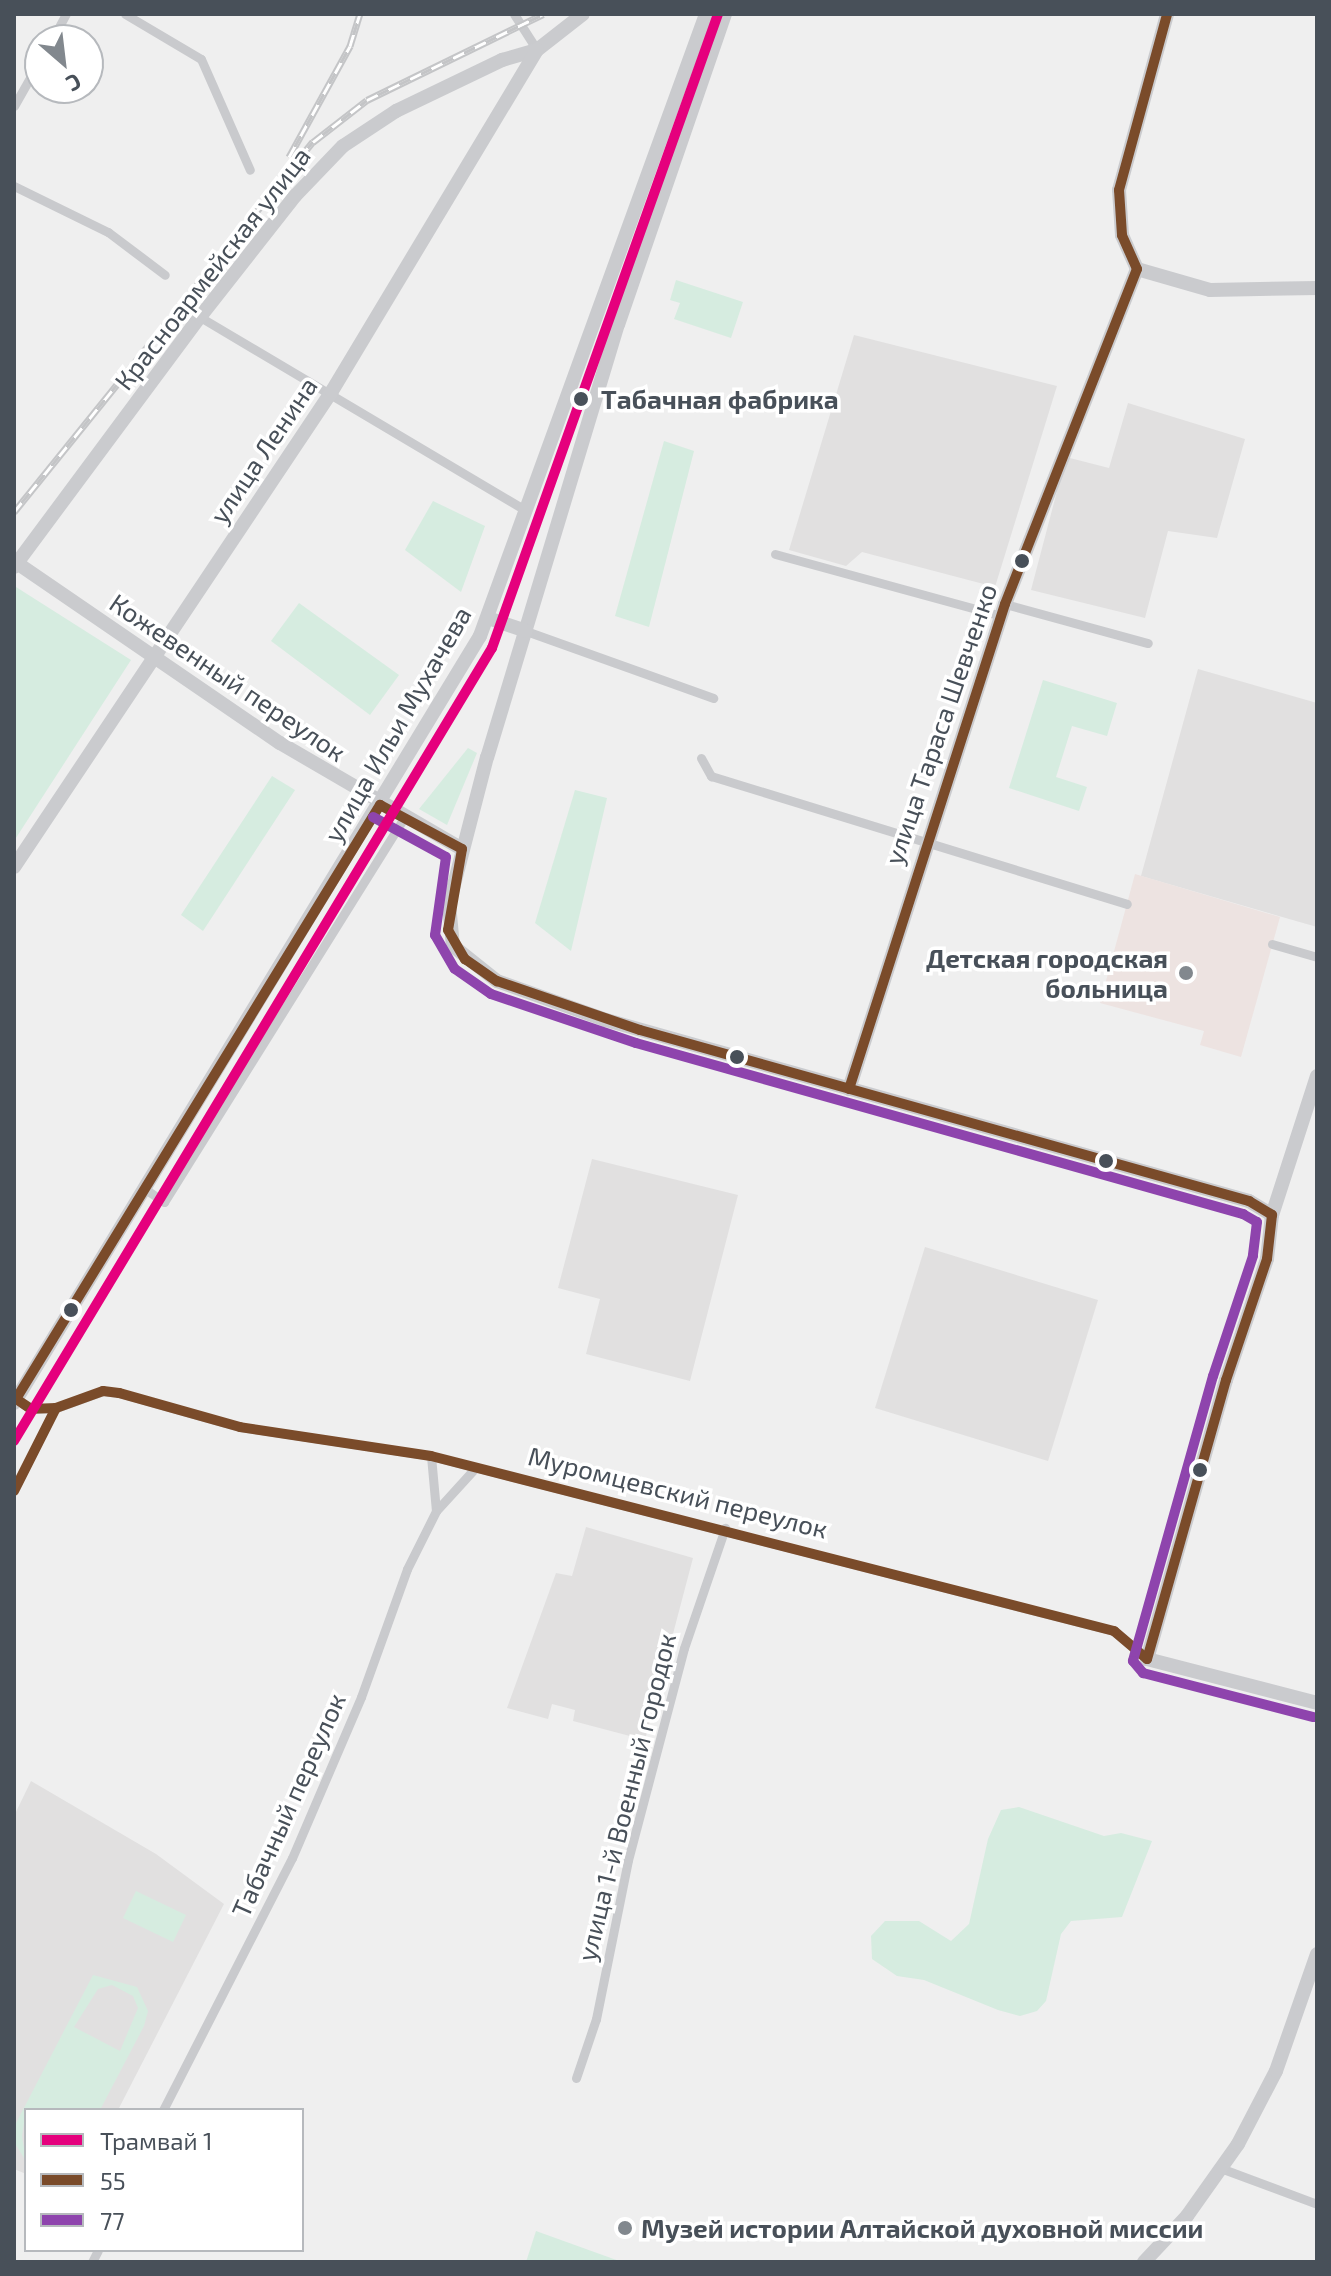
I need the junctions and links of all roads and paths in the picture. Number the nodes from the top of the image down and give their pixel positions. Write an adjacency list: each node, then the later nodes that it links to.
1 (125, 14): 12 (street)
2 (514, 14): 7 (street)
3 (583, 14): 7 (main road, Красноармейская улица)
4 (706, 14): 10 (main road, улица Ильи Мухачева)
5 (725, 14): 11 (main road)
6 (1167, 14): 14 (main road)
7 (537, 50): 17 (main road, Красноармейская улица); 18 (main road, улица Ленина)
8 (24, 88): 9 (street)
9 (14, 106)
10 (667, 119): 11 (main road); 19 (main road, улица Ильи Мухачева)
11 (687, 124): 24 (main road)
12 (250, 170)
13 (14, 186): 15 (street)
14 (1137, 269): 16 (main road); 22 (main road, улица Тараса Шевченко)
15 (165, 275)
16 (1317, 288)
17 (200, 317): 18 (street); 21 (main road, Красноармейская улица)
18 (332, 391): 19 (street); 26 (main road, улица Ленина)
19 (525, 510): 23 (main road, улица Ильи Мухачева)
20 (775, 554): 22 (street)
21 (15, 564): 26 (main road, Кожевенный переулок)
22 (1003, 610): 25 (street); 31 (main road, улица Тараса Шевченко)
23 (488, 618): 24 (main road); 29 (main road, улица Ильи Мухачева)
24 (526, 631): 27 (street); 32 (main road)
25 (1148, 643)
26 (154, 657): 29 (main road, Кожевенный переулок); 33 (main road, улица Ленина)
27 (713, 698)
28 (701, 758): 31 (street)
29 (380, 805): 30 (main road, Кожевенный переулок); 39 (main road, улица Ильи Мухачева)
30 (405, 817): 32 (main road, Кожевенный переулок); 39 (street)
31 (925, 841): 34 (street); 38 (main road, улица Тараса Шевченко)
32 (462, 849): 38 (main road)
33 (14, 867)
34 (1127, 904)
35 (1272, 944): 36 (street)
36 (1317, 957)
37 (1317, 1076): 40 (main road)
38 (849, 1089): 40 (main road)
39 (145, 1189): 41 (main road, улица Ильи Мухачева)
40 (1272, 1215): 46 (main road)
41 (15, 1400): 42 (street, Муромцевский переулок)
42 (431, 1456): 43 (street, Муромцевский переулок); 44 (street)
43 (476, 1467): 44 (street, Табачный переулок); 45 (street, Муромцевский переулок)
44 (436, 1511): 50 (street, Табачный переулок)
45 (725, 1528): 46 (street, Муромцевский переулок); 49 (street, улица 1-й Военный городок)
46 (1147, 1659): 47 (main road, Муромцевский переулок)
47 (1317, 1703)
48 (1317, 1954): 51 (main road)
49 (576, 2078)
50 (164, 2108)
51 (1223, 2169): 52 (street); 53 (main road)
52 (1317, 2204)
53 (1144, 2262)

